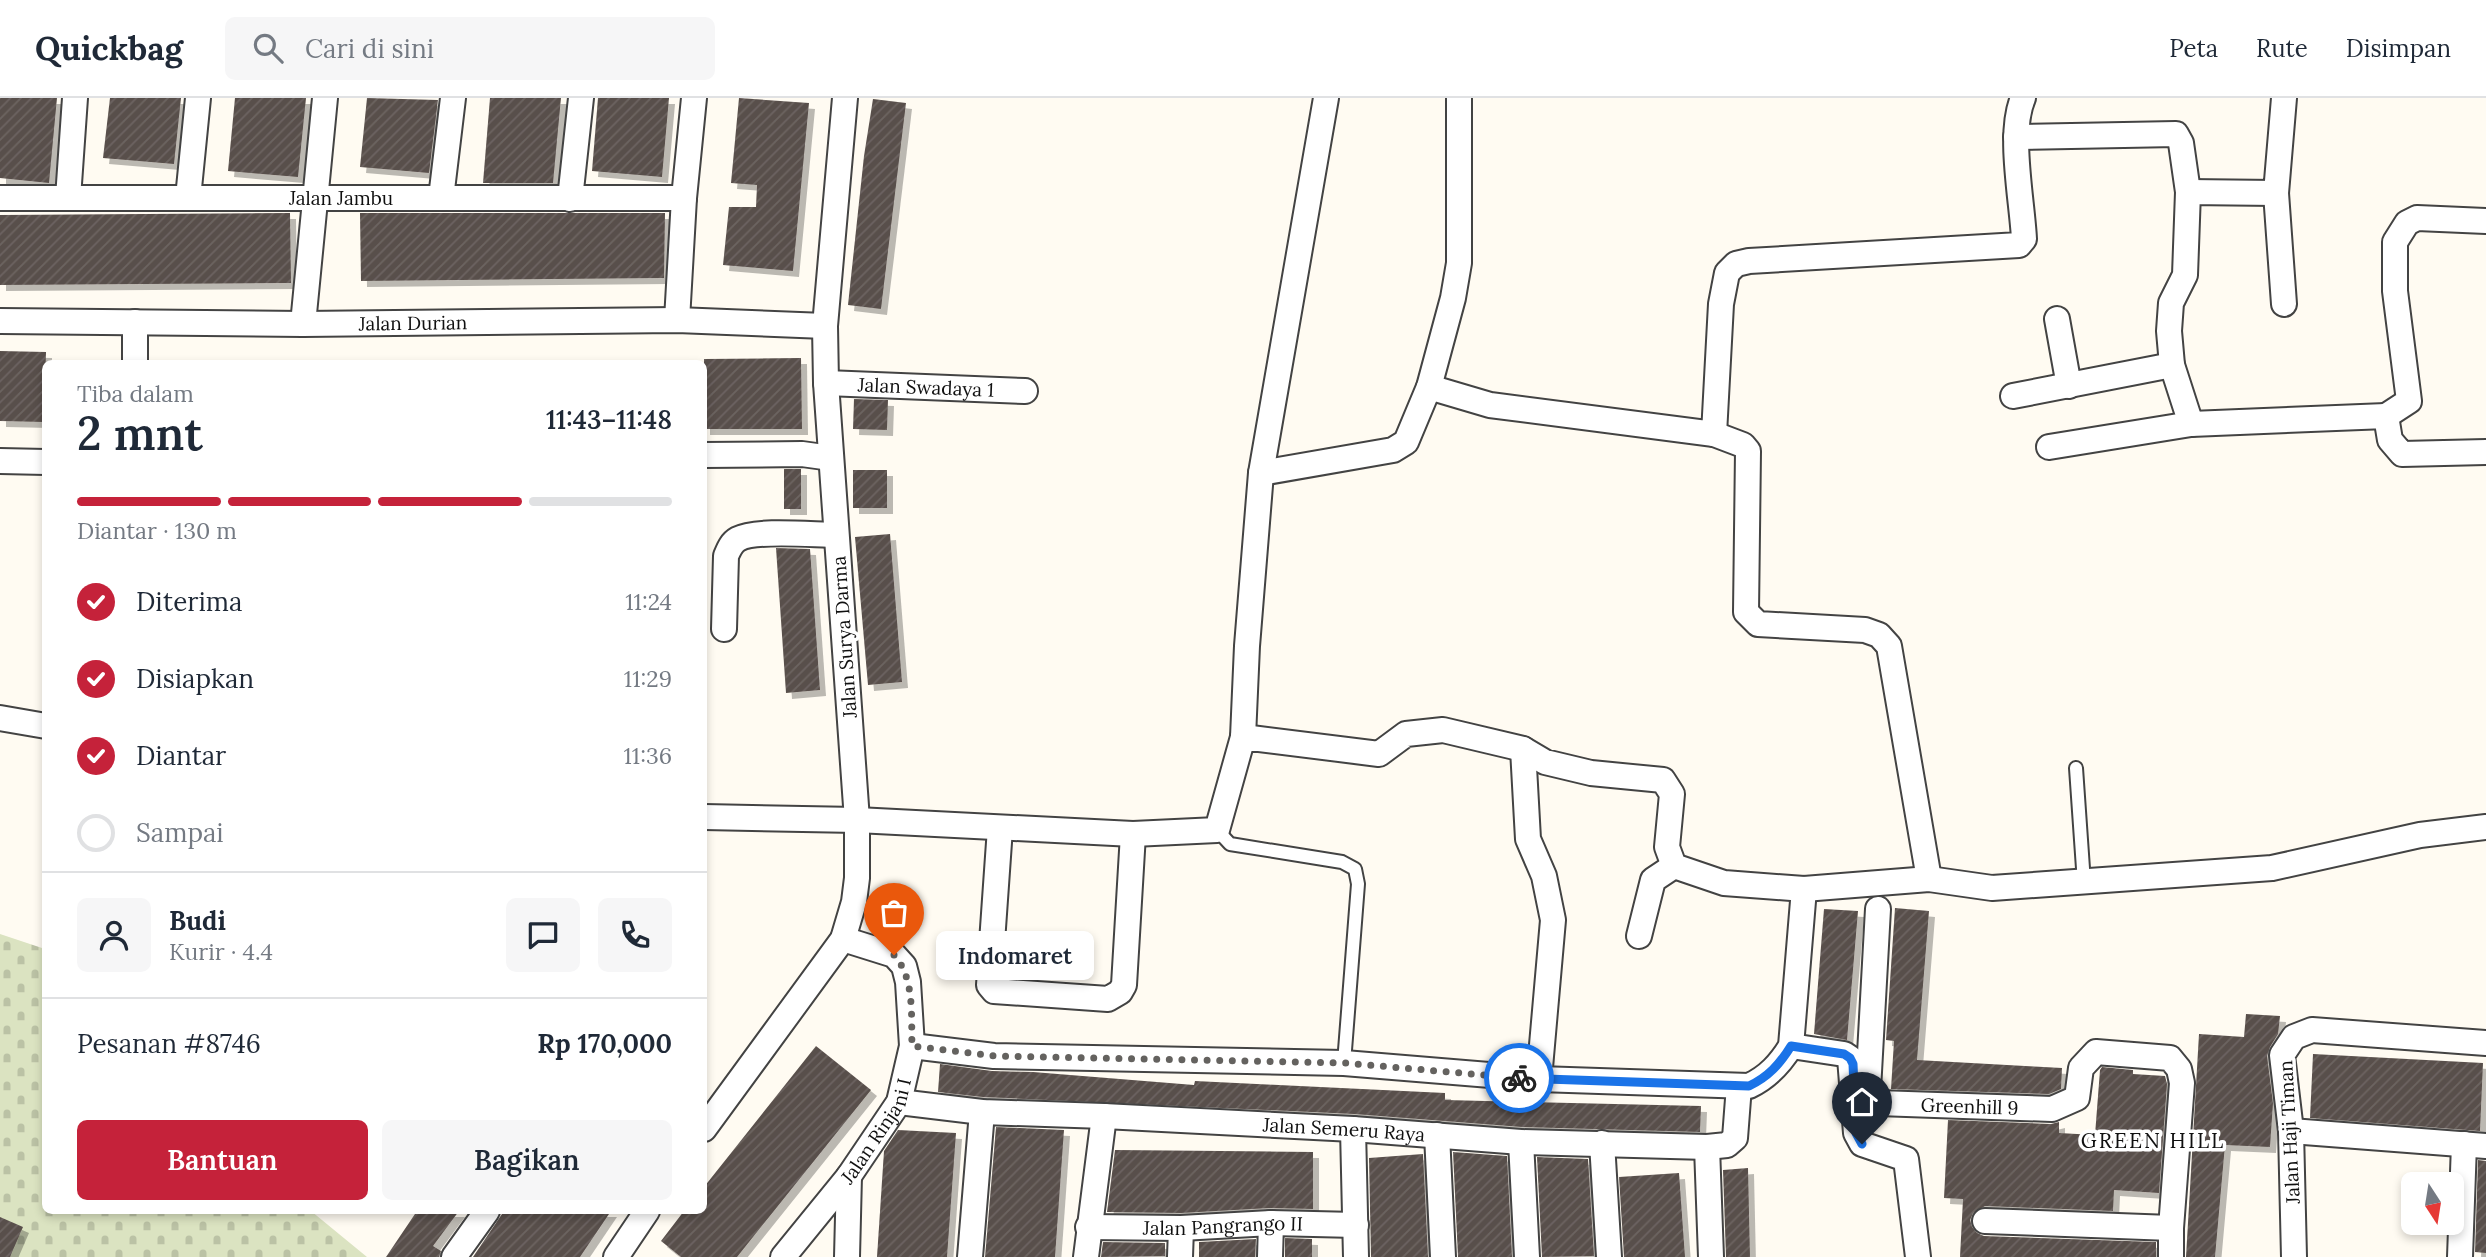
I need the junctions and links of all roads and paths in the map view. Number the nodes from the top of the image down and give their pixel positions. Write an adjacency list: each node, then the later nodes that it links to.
1 (75, 98): 16 (street)
2 (198, 98): 17 (street)
3 (325, 98): 18 (street)
4 (453, 98): 19 (street)
5 (581, 98): 20 (street)
6 (694, 98): 21 (street)
7 (845, 98): 29 (street, Jalan Surya Darma)
8 (1326, 98): 46 (street)
9 (1459, 98): 34 (street)
10 (2023, 98): 12 (street)
11 (2284, 98): 14 (street)
12 (2016, 137): 13 (street); 39 (street)
13 (2188, 191): 14 (street); 31 (street)
14 (2276, 193): 23 (street)
15 (0, 198): 16 (street, Jalan Jambu)
16 (68, 198): 17 (street, Jalan Jambu)
17 (188, 198): 18 (street, Jalan Jambu)
18 (315, 198): 19 (street, Jalan Jambu); 28 (street)
19 (441, 198): 20 (street, Jalan Jambu)
20 (570, 198): 21 (street, Jalan Jambu)
21 (684, 198): 24 (street)
22 (2486, 221): 37 (street)
23 (2284, 304)
24 (677, 320): 28 (street, Jalan Durian); 29 (street, Jalan Durian)
25 (2057, 320): 33 (street)
26 (0, 321): 27 (street, Jalan Durian)
27 (135, 323): 28 (street, Jalan Durian); 30 (street)
28 (303, 324)
29 (825, 326): 32 (street, Jalan Surya Darma)
30 (135, 360)
31 (2172, 365): 33 (street); 38 (street)
32 (826, 383): 35 (street, Jalan Swadaya 1); 43 (street, Jalan Surya Darma)
33 (2069, 386): 36 (street)
34 (1429, 387): 39 (street); 46 (street)
35 (1025, 391)
36 (2013, 396)
37 (2386, 416): 38 (street); 41 (street)
38 (2191, 424): 40 (street)
39 (1714, 433): 61 (street)
40 (2049, 447)
41 (2486, 452)
42 (707, 456): 43 (street)
43 (831, 458): 47 (street, Jalan Surya Darma)
44 (0, 461): 45 (street)
45 (42, 462)
46 (1261, 473): 51 (street)
47 (836, 535): 48 (street); 55 (street, Jalan Surya Darma)
48 (724, 629)
49 (0, 718): 50 (street)
50 (42, 725)
51 (1242, 737): 52 (street); 58 (street)
52 (1523, 749): 60 (street); 71 (street)
53 (2076, 768): 62 (lane)
54 (707, 817): 55 (street)
55 (857, 820): 57 (street); 66 (street, Jalan Surya Darma)
56 (2486, 827): 62 (street)
57 (1000, 828): 59 (street); 59 (street)
58 (1217, 830): 59 (street); 70 (lane)
59 (1133, 834)
60 (1674, 866): 63 (street); 65 (street)
61 (1929, 880): 62 (street); 63 (street)
62 (2084, 883)
63 (1804, 889): 69 (street)
64 (1878, 909): 92 (street, Greenhill 9)
65 (1639, 936)
66 (843, 939): 68 (street, Jalan Rinjani I); 76 (street, Jalan Surya Darma)
67 (2486, 1043): 78 (street, Jalan Haji Timan)
68 (912, 1046): 70 (street); 73 (street, Jalan Rinjani I)
69 (1791, 1046): 72 (street); 106 (street)
70 (1345, 1063): 71 (street)
71 (1539, 1079): 72 (street)
72 (1739, 1086): 83 (street, Jalan Semeru Raya)
73 (899, 1102): 74 (street, Jalan Semeru Raya); 84 (street, Jalan Rinjani I)
74 (982, 1112): 75 (street, Jalan Semeru Raya); 97 (street)
75 (1104, 1116): 77 (street, Jalan Semeru Raya); 90 (street)
76 (707, 1120)
77 (1353, 1129): 79 (street, Jalan Semeru Raya); 89 (street)
78 (2291, 1131): 82 (street); 108 (street, Jalan Haji Timan)
79 (1437, 1135): 80 (street, Jalan Semeru Raya); 102 (street)
80 (1521, 1142): 81 (street, Jalan Semeru Raya); 103 (street)
81 (1602, 1143): 83 (street, Jalan Semeru Raya); 104 (street)
82 (2475, 1145): 109 (street)
83 (1707, 1147): 105 (street)
84 (849, 1176): 95 (street, Jalan Rinjani I); 96 (street)
85 (485, 1214): 93 (street)
86 (646, 1214): 94 (street)
87 (1985, 1221): 92 (street)
88 (1271, 1223): 89 (street, Jalan Pangrango II); 91 (street, Jalan Pangrango II); 100 (street)
89 (1356, 1225): 101 (street)
90 (1088, 1227): 91 (street, Jalan Pangrango II); 98 (street)
91 (1181, 1228): 99 (street)
92 (2171, 1228): 107 (street)
93 (454, 1257)
94 (616, 1257)
95 (783, 1257)
96 (847, 1257)
97 (970, 1257)
98 (1086, 1257)
99 (1180, 1257)
100 (1270, 1257)
101 (1356, 1257)
102 (1443, 1257)
103 (1527, 1257)
104 (1609, 1257)
105 (1711, 1257)
106 (1918, 1257)
107 (2171, 1257)
108 (2294, 1257)
109 (2460, 1257)

